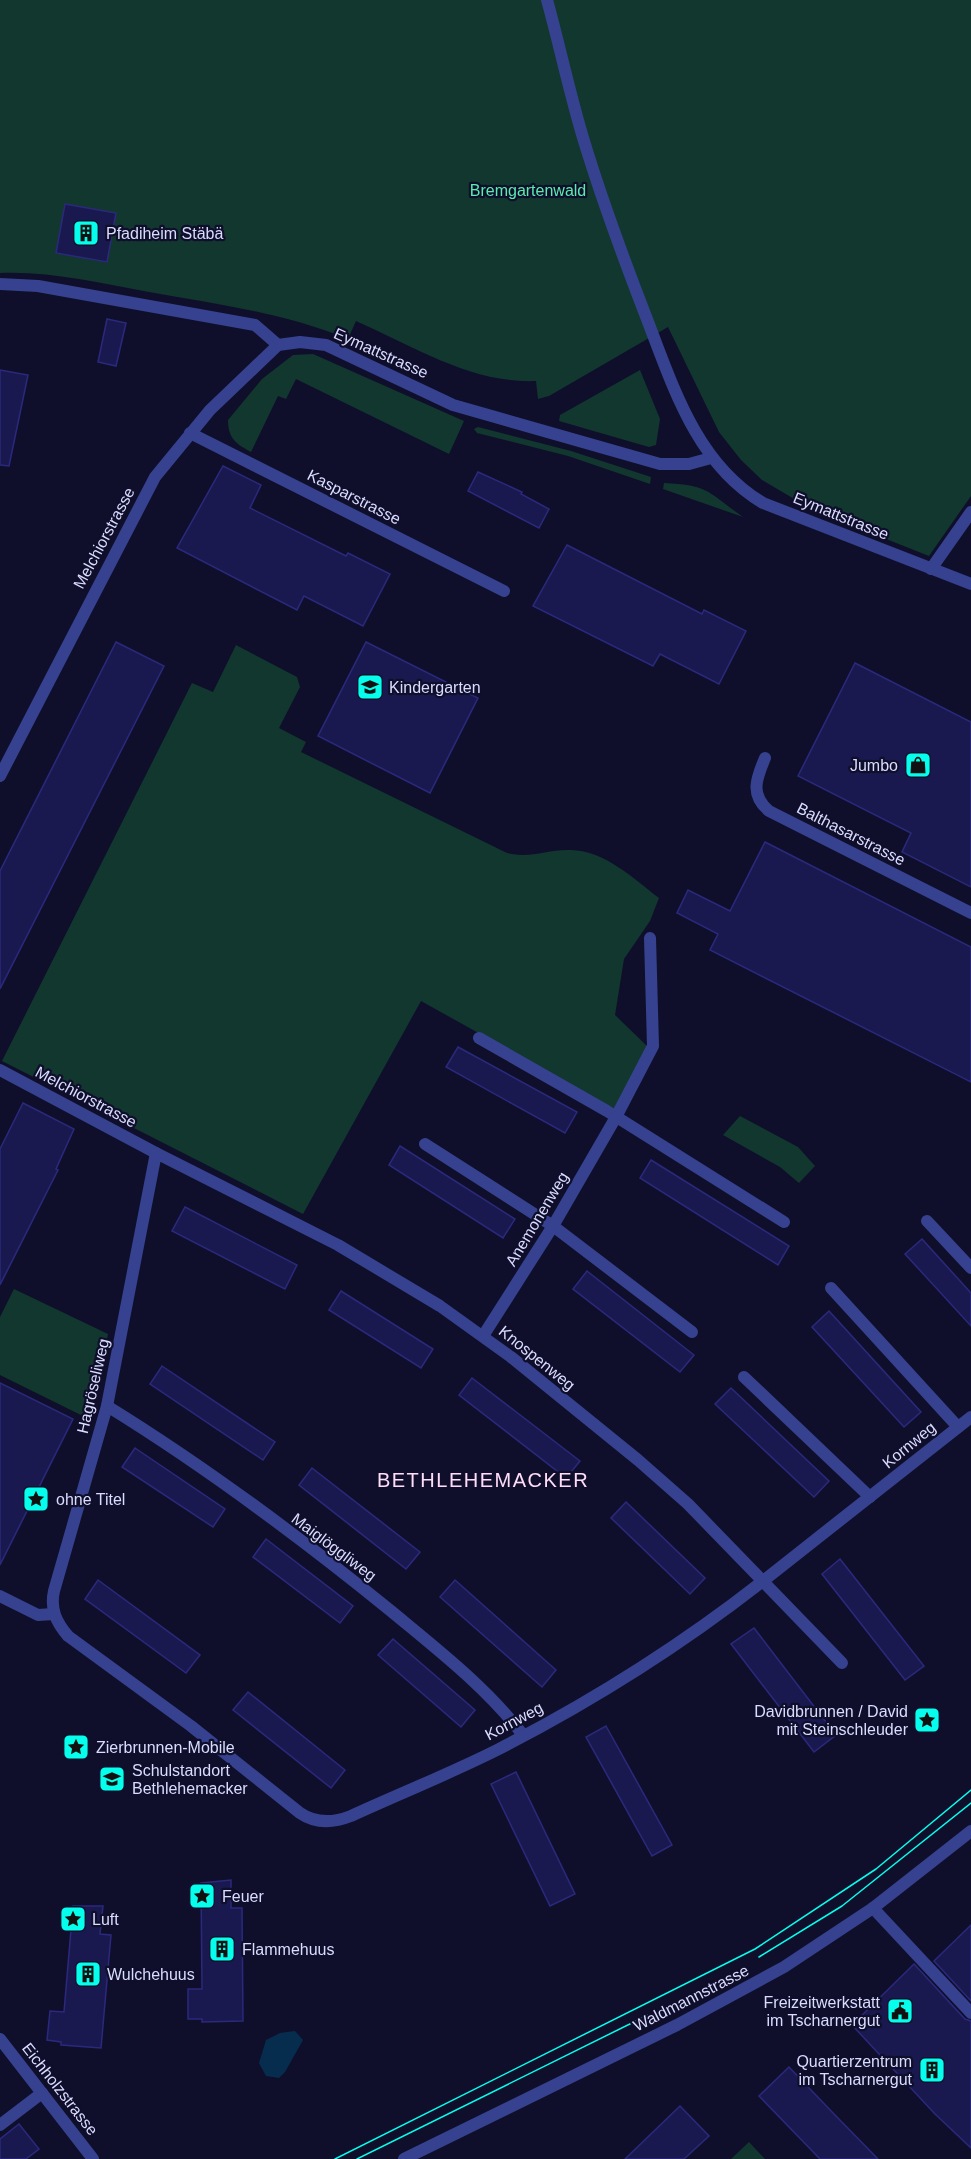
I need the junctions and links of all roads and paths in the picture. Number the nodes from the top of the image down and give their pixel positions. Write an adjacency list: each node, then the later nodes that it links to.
1 (547, 0): 5 (street, Eymattstrasse)
2 (0, 284): 3 (street)
3 (278, 345): 4 (street, Melchiorstrasse); 5 (street, Eymattstrasse)
4 (190, 433): 9 (street, Kasparstrasse); 11 (street, Melchiorstrasse)
5 (711, 458): 7 (street, Eymattstrasse)
6 (971, 512): 7 (street)
7 (931, 569): 8 (street, Eymattstrasse)
8 (971, 584)
9 (504, 591)
10 (765, 758): 12 (street, Balthasarstrasse)
11 (0, 776)
12 (971, 913)
13 (650, 938): 16 (street, Anemonenweg)
14 (479, 1038): 16 (street)
15 (0, 1070): 18 (street, Melchiorstrasse)
16 (616, 1117): 20 (street); 21 (street, Anemonenweg)
17 (425, 1144): 21 (street)
18 (156, 1153): 25 (street, Knospenweg); 27 (street, Hagröseliweg)
19 (927, 1221): 22 (street)
20 (784, 1222)
21 (553, 1226): 24 (street); 25 (street, Anemonenweg)
22 (971, 1268)
23 (831, 1288): 29 (street)
24 (692, 1332)
25 (483, 1336): 31 (street, Knospenweg)
26 (744, 1377): 30 (street)
27 (107, 1406): 33 (street, Hagröseliweg); 35 (street, Maiglöggliweg)
28 (971, 1417): 29 (street, Kornweg)
29 (958, 1427): 30 (street, Kornweg)
30 (870, 1497): 31 (street, Kornweg)
31 (763, 1581): 34 (street, Knospenweg); 35 (street, Kornweg)
32 (0, 1596): 33 (street)
33 (56, 1618): 35 (street, Kornweg)
34 (842, 1664)
35 (523, 1736)
36 (971, 1832): 37 (street, Waldmannstrasse)
37 (873, 1908): 38 (street); 43 (street, Waldmannstrasse)
38 (971, 2013)
39 (0, 2039): 40 (street, Eichholzstrasse)
40 (42, 2093): 41 (street); 42 (street, Eichholzstrasse)
41 (0, 2125)
42 (93, 2159)
43 (404, 2159)

